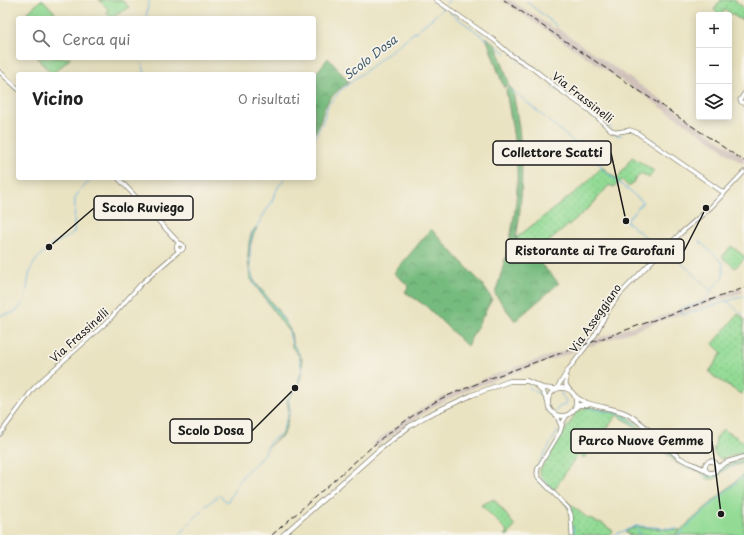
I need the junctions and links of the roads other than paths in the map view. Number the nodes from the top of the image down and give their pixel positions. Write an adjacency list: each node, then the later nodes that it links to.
1 (436, 0): 8 (street, Via Frassinelli)
2 (0, 72): 3 (street)
3 (16, 87)
4 (743, 96): 5 (street)
5 (743, 103)
6 (744, 172): 8 (street, Via Asseggiano)
7 (120, 180): 20 (street, Via Frassinelli)
8 (724, 193): 9 (street, Via Asseggiano)
9 (566, 376): 11 (street, Via Asseggiano); 12 (street)
10 (535, 385): 11 (main road); 14 (main road); 28 (main road)
11 (555, 389): 12 (main road); 14 (main road, Via Asseggiano)
12 (569, 389): 13 (main road)
13 (575, 396): 15 (main road); 16 (main road)
14 (547, 400): 18 (main road)
15 (593, 404): 16 (main road); 25 (main road)
16 (574, 409): 17 (main road)
17 (567, 415): 18 (main road); 19 (street)
18 (557, 416): 19 (street)
19 (562, 428): 29 (street)
20 (0, 434)
21 (744, 457): 23 (main road)
22 (715, 462): 23 (main road); 24 (main road); 26 (main road)
23 (727, 462): 26 (main road)
24 (705, 464): 25 (main road); 27 (main road)
25 (697, 466): 27 (main road)
26 (717, 468): 27 (main road)
27 (705, 470)
28 (283, 535)
29 (572, 535)

